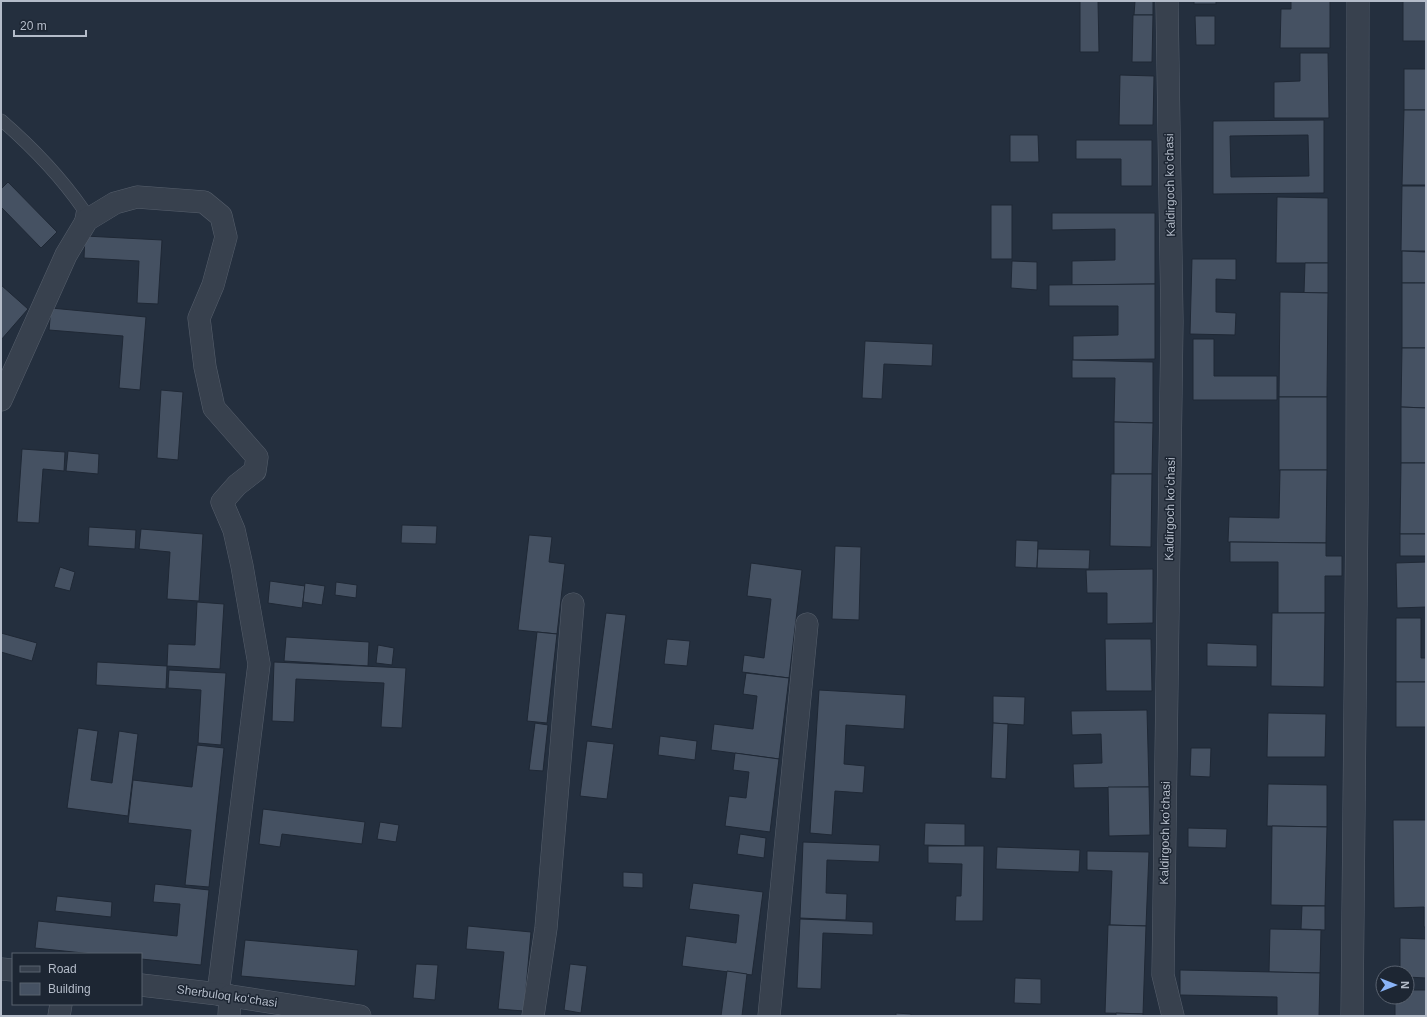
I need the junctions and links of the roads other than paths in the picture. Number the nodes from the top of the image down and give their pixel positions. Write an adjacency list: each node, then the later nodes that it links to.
1 (1167, 1): 17 (street, Kaldirgoch koʻchasi)
2 (1358, 1): 18 (street)
3 (1, 120): 4 (lane)
4 (78, 236): 5 (street); 11 (street)
5 (1, 400)
6 (573, 604): 15 (street)
7 (807, 624): 16 (street)
8 (1, 969): 9 (street)
9 (12, 970)
10 (142, 985): 11 (street, Sherbuloq koʻchasi)
11 (226, 1002): 14 (street, Sherbuloq koʻchasi)
12 (61, 1005): 13 (street)
13 (59, 1016)
14 (360, 1016)
15 (533, 1016)
16 (769, 1016)
17 (1173, 1016)
18 (1352, 1016)

